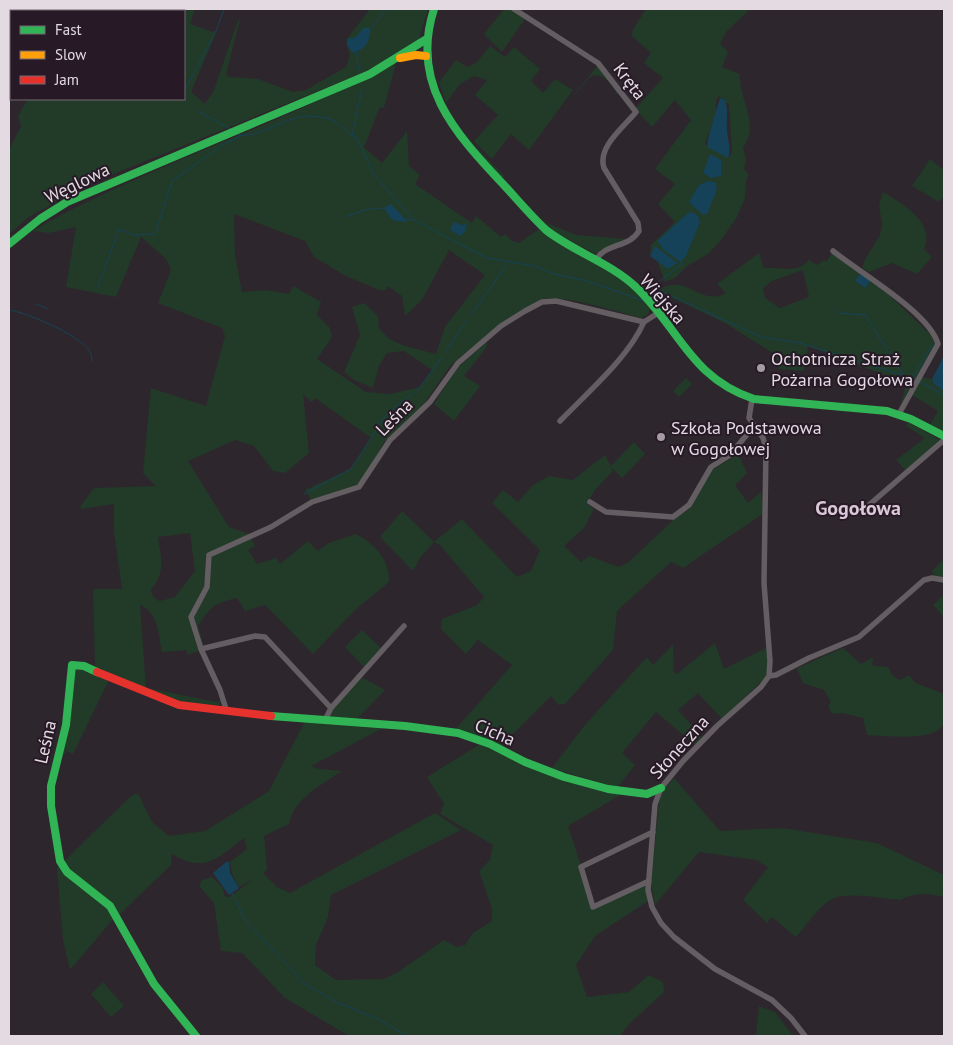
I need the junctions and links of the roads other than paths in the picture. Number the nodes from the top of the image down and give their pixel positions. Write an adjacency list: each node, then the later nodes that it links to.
1 (434, 9): 3 (street, Wiejska)
2 (514, 9): 8 (street, Kręta)
3 (425, 40): 4 (street, Wiejska); 5 (street)
4 (426, 56): 5 (street); 8 (street, Wiejska)
5 (398, 59): 6 (street, Węglowa)
6 (9, 244)
7 (834, 251): 12 (street)
8 (596, 260): 9 (street, Wiejska)
9 (658, 313): 10 (street); 11 (street, Wiejska)
10 (644, 322): 13 (street); 20 (street, Leśna)
11 (752, 399): 12 (street, Wiejska); 14 (street)
12 (900, 414): 15 (street, Wiejska)
13 (560, 421)
14 (754, 426): 16 (street); 21 (street)
15 (944, 438): 17 (street)
16 (590, 502)
17 (869, 505)
18 (944, 580): 21 (street)
19 (404, 626): 22 (street)
20 (201, 649): 22 (street); 23 (street)
21 (769, 676): 25 (street, Słoneczna)
22 (331, 708): 24 (street)
23 (226, 709): 24 (street, Leśna); 30 (street, Leśna)
24 (325, 720): 26 (street, Cicha)
25 (662, 788): 26 (street, Cicha); 27 (street, Słoneczna)
26 (647, 794): 27 (street)
27 (656, 802): 28 (street, Słoneczna)
28 (654, 832): 29 (street, Słoneczna); 29 (street)
29 (649, 881): 31 (street, Słoneczna)
30 (196, 1036)
31 (805, 1036)

